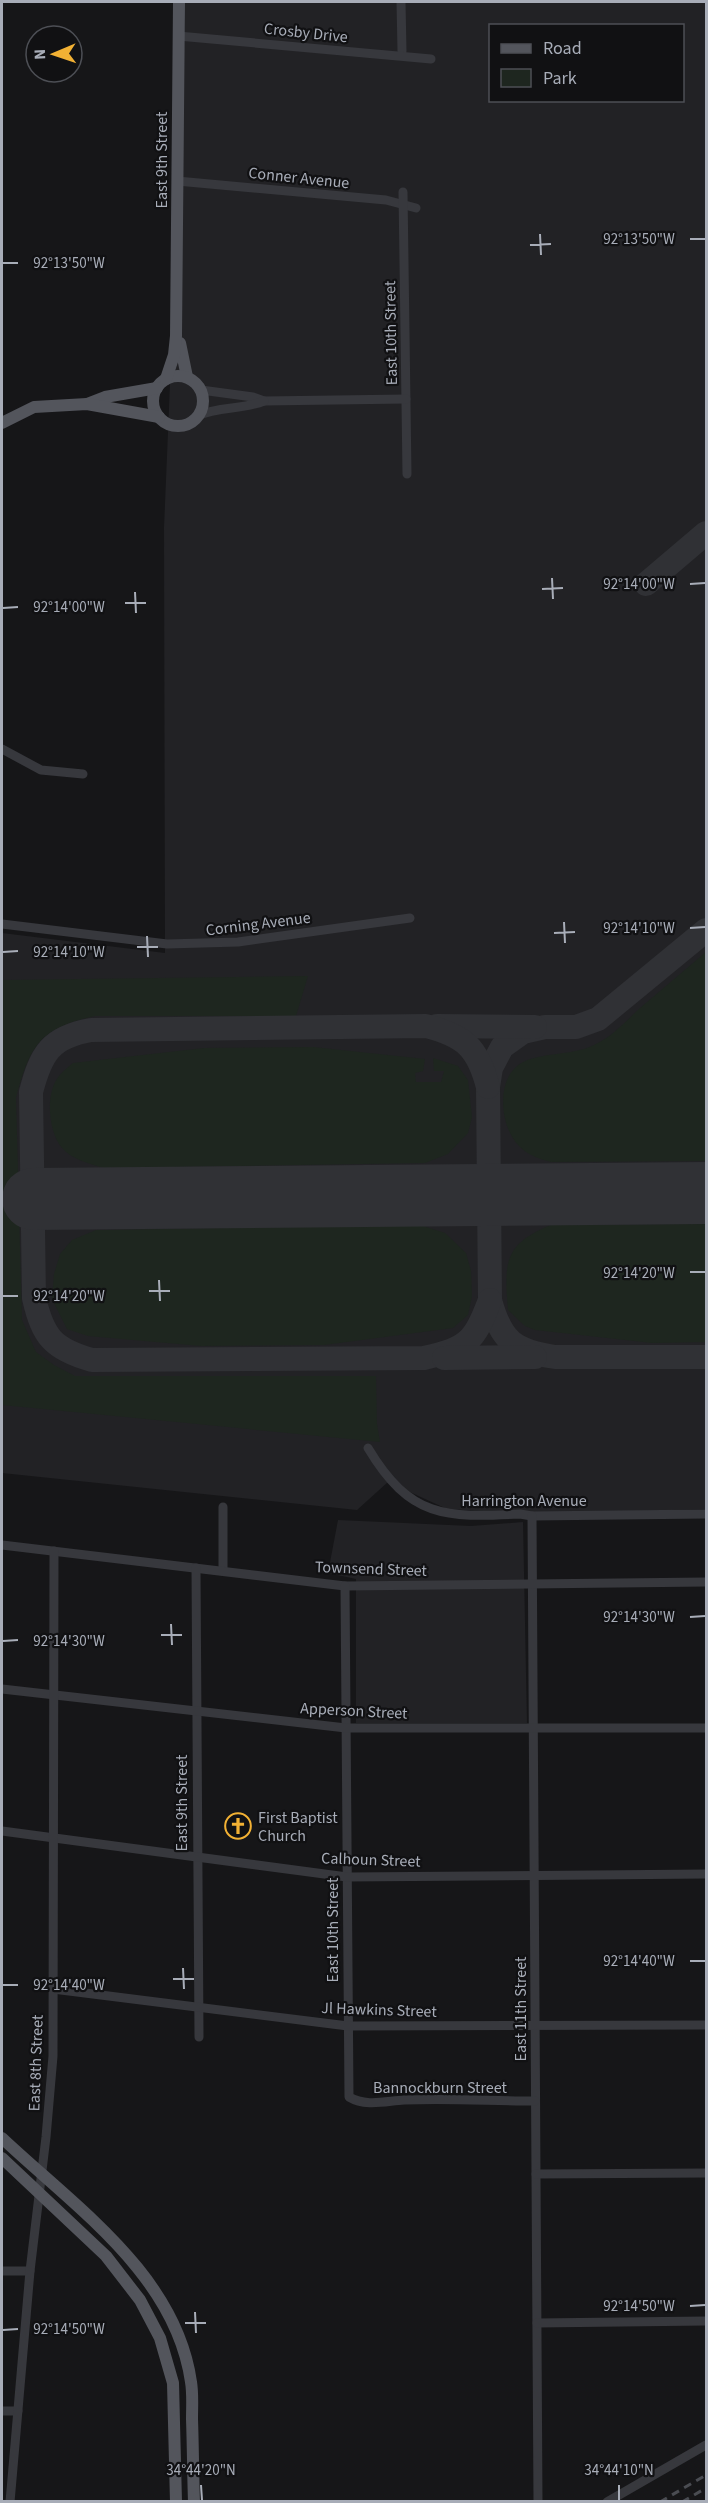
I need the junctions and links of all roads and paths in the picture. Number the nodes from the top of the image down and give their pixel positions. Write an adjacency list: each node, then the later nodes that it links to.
1 (178, 2): 3 (main road, East 9th Street)
2 (401, 2): 4 (street)
3 (178, 36): 5 (street, Crosby Drive); 6 (main road, East 9th Street)
4 (402, 51)
5 (431, 59)
6 (177, 181): 8 (street, Conner Avenue); 10 (main road, East 9th Street)
7 (403, 192): 8 (street, East 10th Street)
8 (404, 206): 9 (street, Conner Avenue); 14 (street, East 10th Street)
9 (416, 208)
10 (176, 318): 11 (main road); 12 (main road)
11 (187, 377): 12 (main road); 13 (main road)
12 (161, 383): 16 (main road); 18 (main road)
13 (201, 390): 15 (street); 17 (main road)
14 (406, 399): 15 (street); 20 (street, East 10th Street)
15 (264, 401): 17 (street)
16 (87, 404): 18 (main road); 19 (main road)
17 (197, 416): 18 (main road)
18 (159, 417)
19 (2, 423)
20 (407, 474)
21 (2, 749): 22 (street)
22 (83, 774)
23 (410, 918): 24 (street, Corning Avenue)
24 (2, 924)
25 (368, 1448): 28 (street, Harrington Avenue)
26 (223, 1507): 32 (street)
27 (706, 1514): 28 (street, Harrington Avenue)
28 (531, 1516): 34 (street, East 11th Street)
29 (2, 1545): 30 (street, Townsend Street)
30 (54, 1551): 31 (street, Townsend Street); 37 (street, East 8th Street)
31 (196, 1568): 32 (street, Townsend Street); 38 (street, East 9th Street)
32 (224, 1571): 35 (street, Townsend Street)
33 (706, 1582): 34 (street, Townsend Street)
34 (532, 1584): 35 (street, Townsend Street); 40 (street, East 11th Street)
35 (345, 1586): 39 (street, East 10th Street)
36 (2, 1689): 37 (street, Apperson Street)
37 (54, 1695): 38 (street, Apperson Street); 43 (street, East 8th Street)
38 (197, 1711): 39 (street, Apperson Street); 44 (street, East 9th Street)
39 (346, 1728): 40 (street, Apperson Street); 47 (street, East 10th Street)
40 (533, 1728): 41 (street, Apperson Street); 46 (street, East 11th Street)
41 (706, 1728)
42 (2, 1831): 43 (street, Calhoun Street)
43 (54, 1838): 44 (street, Calhoun Street); 48 (street, East 8th Street)
44 (198, 1857): 47 (street, Calhoun Street); 49 (street, East 9th Street)
45 (706, 1874): 46 (street, Calhoun Street)
46 (534, 1875): 47 (street, Calhoun Street); 50 (street, East 11th Street)
47 (347, 1876): 52 (street, East 10th Street)
48 (53, 1989): 49 (street, Jl Hawkins Street); 60 (street, East 8th Street)
49 (199, 2007): 52 (street, Jl Hawkins Street); 53 (street, East 9th Street)
50 (535, 2025): 51 (street, Jl Hawkins Street); 52 (street, Jl Hawkins Street); 55 (street, East 11th Street)
51 (706, 2025)
52 (348, 2026): 54 (street, East 10th Street)
53 (199, 2037)
54 (348, 2094): 55 (street, Bannockburn Street)
55 (535, 2101): 59 (street, East 11th Street)
56 (2, 2138): 60 (main road)
57 (2, 2158): 61 (main road)
58 (706, 2173): 59 (street)
59 (536, 2174): 65 (street, East 11th Street)
60 (42, 2175): 61 (street, East 8th Street); 71 (main road)
61 (40, 2193): 63 (street, East 8th Street); 70 (main road)
62 (2, 2271): 63 (street)
63 (30, 2271): 67 (street, East 8th Street)
64 (706, 2321): 65 (street)
65 (537, 2323): 72 (street, East 11th Street)
66 (2, 2411): 67 (street)
67 (18, 2411): 69 (street, East 8th Street)
68 (706, 2445): 73 (street)
69 (10, 2502)
70 (176, 2502)
71 (194, 2502)
72 (538, 2502)
73 (607, 2502)

